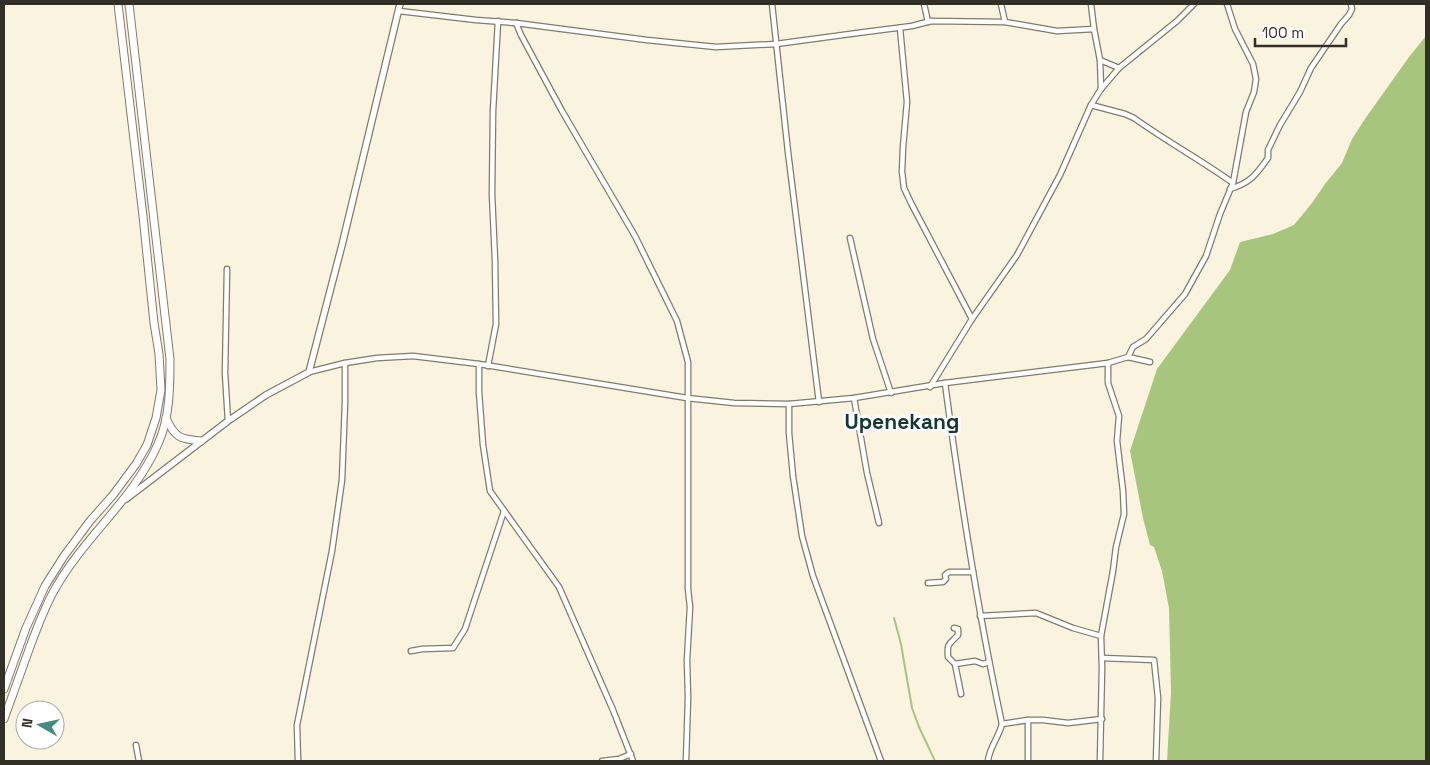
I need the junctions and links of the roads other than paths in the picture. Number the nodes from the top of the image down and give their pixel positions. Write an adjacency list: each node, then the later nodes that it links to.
1 (118, 4): 28 (main road)
2 (129, 4): 27 (main road)
3 (400, 4): 11 (street)
4 (772, 4): 18 (street)
5 (924, 4): 13 (street)
6 (1001, 4): 14 (street)
7 (1091, 4): 17 (street)
8 (1194, 4): 20 (street)
9 (1227, 4): 23 (street)
10 (1351, 4): 24 (street)
11 (399, 11): 12 (street); 36 (street)
12 (498, 21): 15 (street); 35 (street)
13 (928, 22): 14 (street); 16 (street)
14 (1005, 22): 17 (street)
15 (516, 23): 18 (street); 40 (street)
16 (900, 28): 18 (street); 29 (street)
17 (1094, 29): 19 (street)
18 (776, 44): 42 (street)
19 (1100, 60): 20 (street); 21 (street)
20 (1119, 68): 21 (street)
21 (1101, 89): 22 (street)
22 (1091, 105): 23 (street); 29 (street)
23 (1232, 183): 24 (street)
24 (1230, 189): 30 (street)
25 (850, 238): 39 (street)
26 (227, 269): 45 (street)
27 (162, 291): 28 (main road); 44 (main road)
28 (152, 301): 59 (main road)
29 (972, 319): 38 (street)
30 (1128, 357): 31 (street); 33 (street)
31 (1150, 362)
32 (345, 363): 34 (street); 36 (street); 68 (street)
33 (1108, 363): 37 (street); 54 (street)
34 (479, 364): 35 (street); 48 (street)
35 (488, 366): 40 (street)
36 (308, 372): 45 (street)
37 (945, 383): 38 (street); 50 (street)
38 (930, 387): 39 (street)
39 (891, 392): 41 (street)
40 (687, 398): 43 (street); 71 (street)
41 (854, 398): 42 (street); 49 (street)
42 (819, 402): 43 (street)
43 (789, 404): 72 (street)
44 (166, 418): 46 (main road); 47 (main road)
45 (228, 420): 46 (street)
46 (201, 441): 47 (street)
47 (122, 502): 61 (main road)
48 (504, 511): 55 (street); 66 (street)
49 (879, 523)
50 (973, 572): 51 (street); 52 (street)
51 (928, 583)
52 (980, 616): 54 (street); 57 (street)
53 (954, 628): 58 (street)
54 (1101, 636): 56 (street)
55 (412, 651)
56 (1102, 658): 62 (street); 76 (street)
57 (989, 662): 58 (street); 64 (street)
58 (955, 664): 60 (street)
59 (4, 688)
60 (961, 694)
61 (4, 719)
62 (1102, 719): 63 (street); 75 (street)
63 (1028, 720): 64 (street); 74 (street)
64 (1002, 724): 73 (street)
65 (136, 745): 67 (street)
66 (631, 754): 69 (street); 70 (street)
67 (139, 761)
68 (298, 761)
69 (602, 761)
70 (633, 761)
71 (686, 761)
72 (881, 761)
73 (988, 761)
74 (1028, 761)
75 (1100, 761)
76 (1156, 761)

